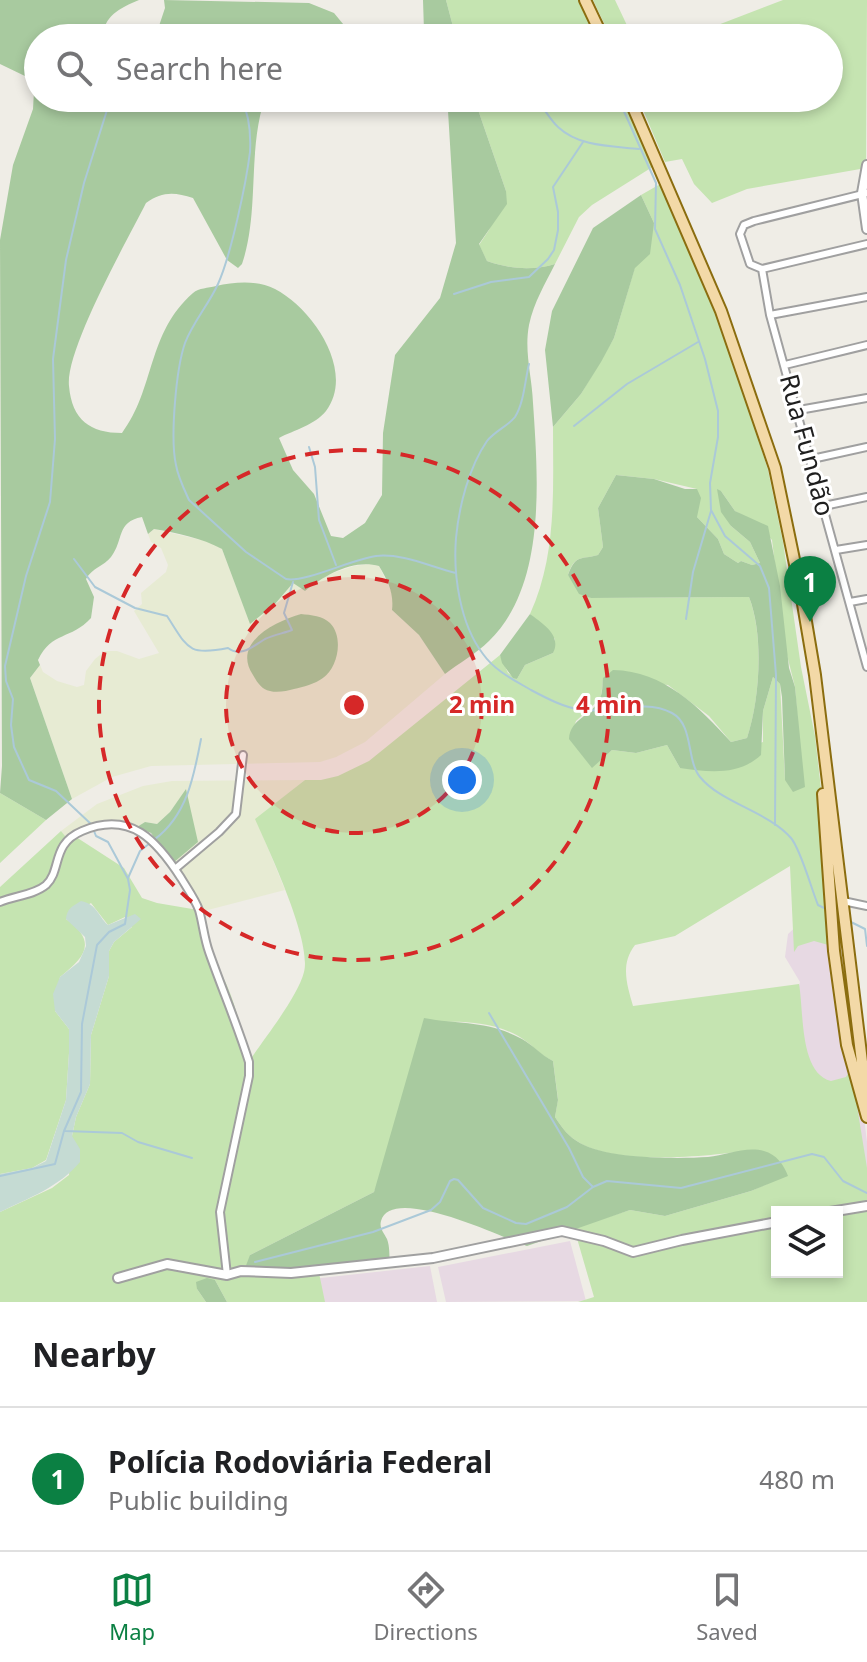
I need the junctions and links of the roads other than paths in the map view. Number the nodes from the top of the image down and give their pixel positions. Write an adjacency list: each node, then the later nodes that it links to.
1 (585, 0): 2 (main road)
2 (596, 24)
3 (635, 112): 24 (main road)
4 (867, 165): 5 (street)
5 (865, 193): 6 (street); 8 (street, Rua Fundão)
6 (867, 229)
7 (867, 244): 8 (street)
8 (760, 269): 10 (street, Rua Fundão)
9 (867, 297): 10 (street)
10 (770, 315): 12 (street, Rua Fundão)
11 (867, 345): 12 (street)
12 (785, 365): 14 (street, Rua Fundão)
13 (867, 398): 14 (street)
14 (799, 410): 16 (street, Rua Fundão)
15 (867, 447): 16 (street)
16 (812, 459): 18 (street, Rua Fundão)
17 (867, 497): 18 (street)
18 (824, 506): 20 (street, Rua Fundão)
19 (867, 545): 20 (street)
20 (836, 550): 22 (street, Rua Fundão)
21 (867, 599): 22 (street)
22 (850, 602): 23 (street, Rua Fundão)
23 (867, 667)
24 (821, 720): 27 (main road); 28 (main road)
25 (243, 755): 26 (street)
26 (175, 869): 29 (street); 37 (street)
27 (830, 886): 31 (main road); 33 (main road)
28 (842, 901): 30 (street); 31 (main road)
29 (0, 902)
30 (867, 906)
31 (847, 944): 32 (main road)
32 (867, 1103)
33 (867, 1117)
34 (867, 1206): 35 (street)
35 (843, 1210)
36 (771, 1223): 37 (street)
37 (227, 1275): 38 (street)
38 (118, 1278)

